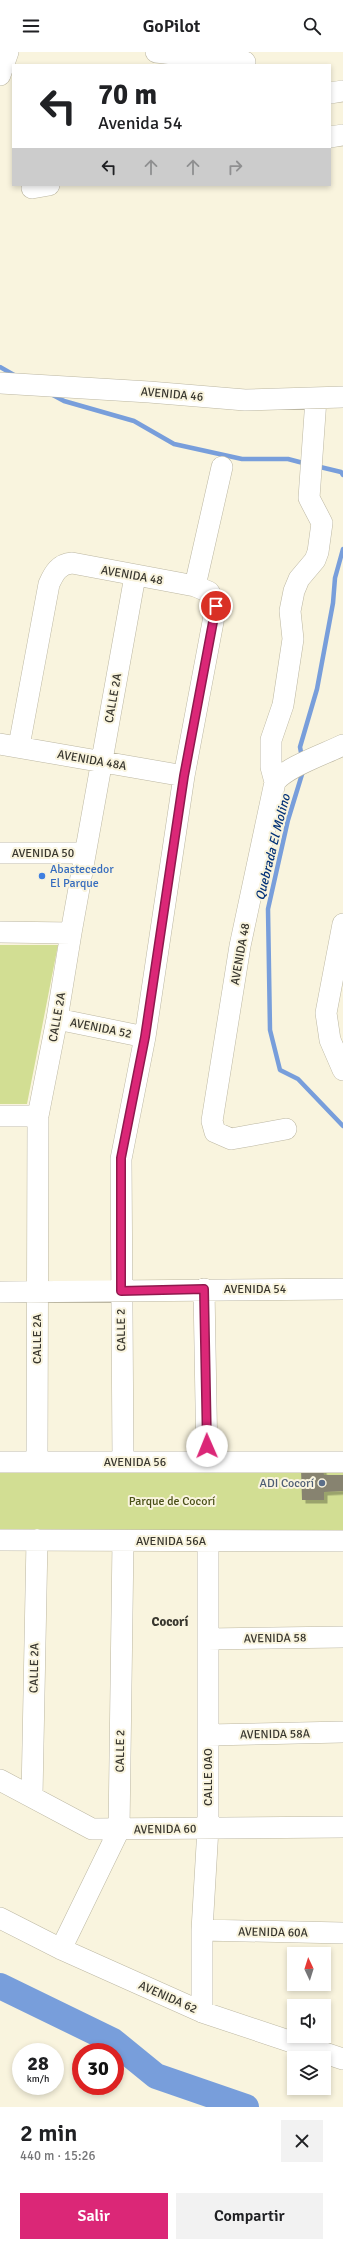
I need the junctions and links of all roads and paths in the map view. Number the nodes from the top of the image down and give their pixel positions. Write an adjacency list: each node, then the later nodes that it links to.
1 (8, 52): 4 (street)
2 (156, 52): 3 (street)
3 (246, 60)
4 (0, 76)
5 (343, 91): 6 (street)
6 (331, 93)
7 (343, 135): 8 (street)
8 (331, 137)
9 (2, 385): 11 (street, AVENIDA 46)
10 (343, 397): 11 (street, AVENIDA 46)
11 (316, 399): 20 (street)
12 (222, 467): 14 (street)
13 (135, 576): 14 (street, AVENIDA 48); 16 (street, AVENIDA 48); 18 (street, CALLE 2A)
14 (195, 586): 15 (street, AVENIDA 48)
15 (216, 606): 19 (street, CALLE 2)
16 (9, 745): 18 (street, AVENIDA 48A)
17 (343, 745): 20 (street)
18 (102, 762): 19 (street, AVENIDA 48A); 22 (street, CALLE 2A)
19 (184, 776): 27 (street, CALLE 2)
20 (281, 777): 31 (street, AVENIDA 48)
21 (0, 853): 22 (street, AVENIDA 50)
22 (85, 853): 25 (street, CALLE 2A)
23 (343, 924): 28 (street)
24 (0, 932): 25 (street)
25 (71, 933): 26 (street, CALLE 2A)
26 (57, 1019): 27 (street, AVENIDA 52); 30 (street, CALLE 2A)
27 (145, 1037): 35 (street, CALLE 2)
28 (343, 1070)
29 (0, 1116): 30 (street)
30 (38, 1116): 34 (street, CALLE 2A)
31 (286, 1129)
32 (204, 1289): 33 (street, AVENIDA 54); 35 (street, AVENIDA 54); 40 (street)
33 (343, 1289)
34 (37, 1291): 35 (street, AVENIDA 54); 36 (street, AVENIDA 54); 39 (street, CALLE 2A)
35 (121, 1291): 37 (street, CALLE 2)
36 (0, 1292)
37 (123, 1461): 39 (street, AVENIDA 56); 40 (street, AVENIDA 56)
38 (0, 1462): 39 (street, AVENIDA 56)
39 (37, 1462)
40 (207, 1462): 41 (street, AVENIDA 56)
41 (343, 1462)
42 (0, 1540): 43 (street, AVENIDA 56A)
43 (37, 1540): 44 (street, AVENIDA 56A); 52 (street, CALLE 2A)
44 (123, 1541): 45 (street, AVENIDA 56A); 55 (street, CALLE 2)
45 (208, 1541): 46 (street, AVENIDA 56A); 48 (street, CALLE 0AO)
46 (343, 1541)
47 (343, 1637): 48 (street, AVENIDA 58)
48 (208, 1639): 50 (street, CALLE 0AO)
49 (343, 1732): 50 (street, AVENIDA 58A)
50 (208, 1735): 54 (street, CALLE 0AO)
51 (0, 1780): 52 (street, AVENIDA 60)
52 (32, 1796): 55 (street, AVENIDA 60)
53 (343, 1827): 54 (street, AVENIDA 60)
54 (208, 1828): 55 (street, AVENIDA 60); 57 (street, CALLE 0AO)
55 (119, 1830): 59 (street, CALLE 2)
56 (0, 1918): 59 (street, AVENIDA 62)
57 (202, 1930): 58 (street, AVENIDA 60A); 60 (street, CALLE 0AO)
58 (343, 1933)
59 (61, 1949): 60 (street, AVENIDA 62)
60 (202, 2012): 61 (street, AVENIDA 62)
61 (343, 2059)

